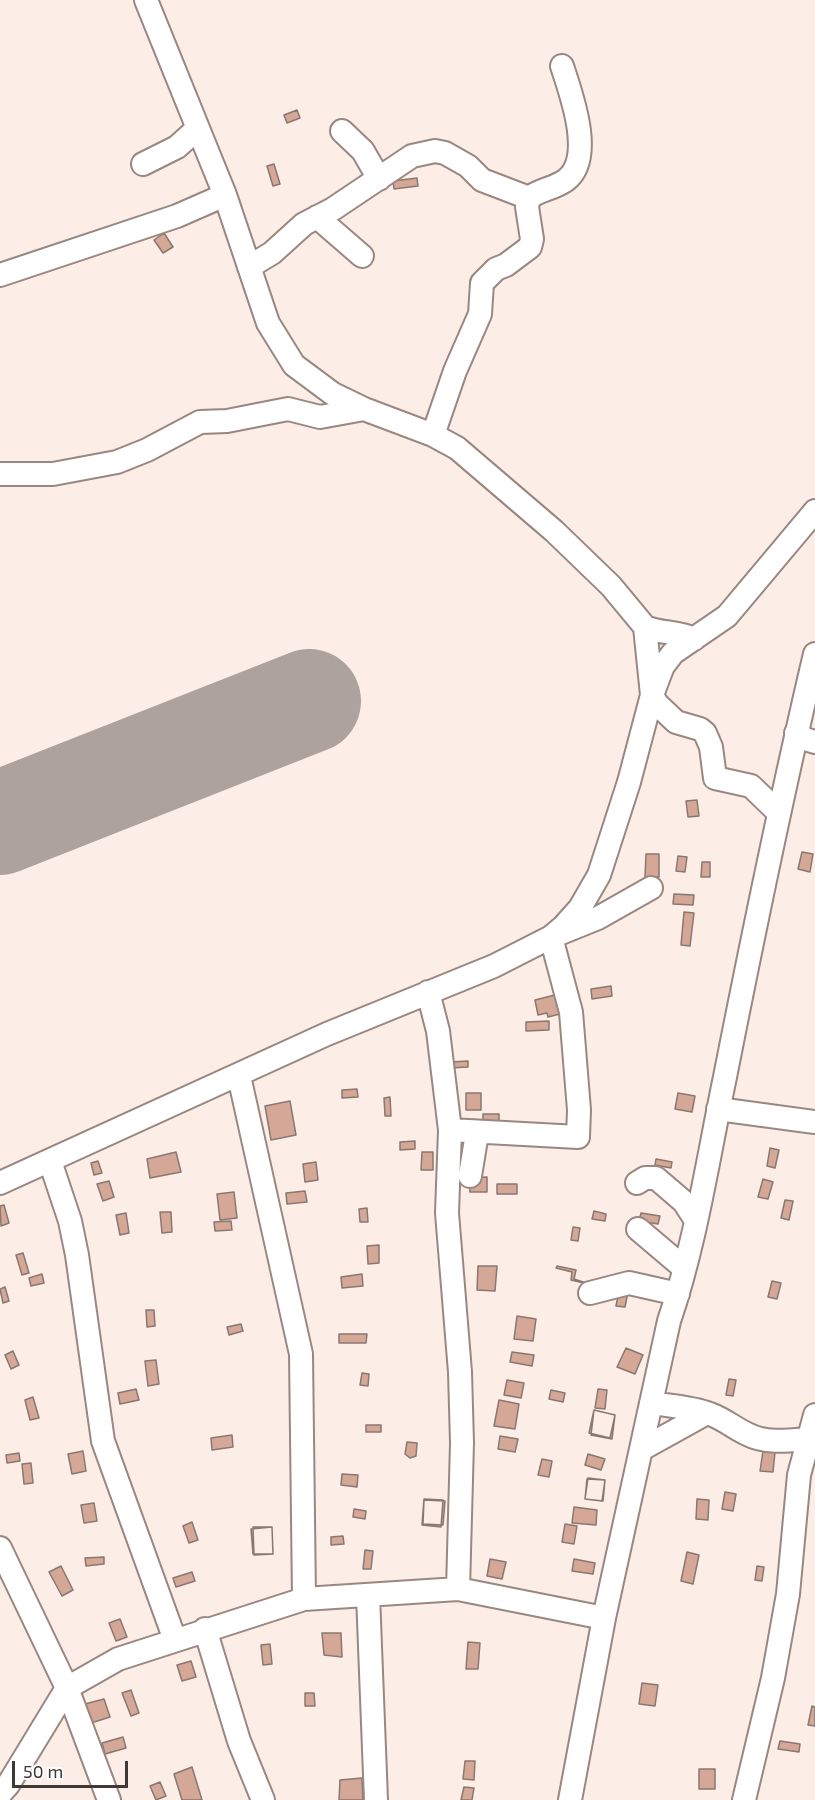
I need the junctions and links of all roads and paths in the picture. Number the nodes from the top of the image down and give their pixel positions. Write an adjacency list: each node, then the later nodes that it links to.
1 (146, 0): 3 (street)
2 (562, 66): 8 (street)
3 (197, 129): 5 (street); 7 (street)
4 (342, 131): 6 (street)
5 (142, 164)
6 (379, 179): 8 (street); 9 (street)
7 (225, 195): 11 (street); 12 (street)
8 (529, 198): 14 (street)
9 (317, 217): 10 (street); 11 (street)
10 (362, 256)
11 (249, 267): 13 (street)
12 (0, 275)
13 (364, 409): 14 (street); 15 (street)
14 (433, 435): 17 (street)
15 (0, 474)
16 (815, 511): 18 (street)
17 (645, 627): 18 (street); 20 (street)
18 (694, 639): 20 (street)
19 (815, 654): 21 (street)
20 (652, 695): 22 (street); 24 (street)
21 (806, 737): 22 (street)
22 (775, 804): 27 (street)
23 (651, 888): 24 (street)
24 (551, 937): 25 (street); 30 (street)
25 (428, 992): 26 (street); 29 (street)
26 (239, 1076): 31 (street); 48 (street)
27 (718, 1109): 28 (street); 35 (street)
28 (815, 1122)
29 (450, 1130): 30 (street); 46 (street)
30 (477, 1133): 32 (street)
31 (50, 1161): 33 (street); 51 (street)
32 (470, 1176)
33 (0, 1183)
34 (637, 1183): 35 (street)
35 (695, 1219): 37 (street)
36 (638, 1229): 37 (street)
37 (684, 1268): 39 (street)
38 (590, 1293): 39 (street)
39 (678, 1294): 40 (street)
40 (651, 1403): 41 (street); 44 (street)
41 (707, 1413): 43 (street); 44 (street)
42 (815, 1415): 43 (street)
43 (812, 1438): 58 (street)
44 (642, 1449): 49 (street)
45 (0, 1548): 52 (street)
46 (458, 1589): 47 (street); 49 (street)
47 (368, 1595): 48 (street); 56 (street)
48 (304, 1599): 50 (street)
49 (604, 1618): 57 (street)
50 (205, 1629): 51 (street); 55 (street)
51 (176, 1640): 52 (street)
52 (67, 1688): 53 (street); 54 (street)
53 (0, 1794)
54 (109, 1800)
55 (263, 1800)
56 (376, 1800)
57 (570, 1800)
58 (744, 1800)

